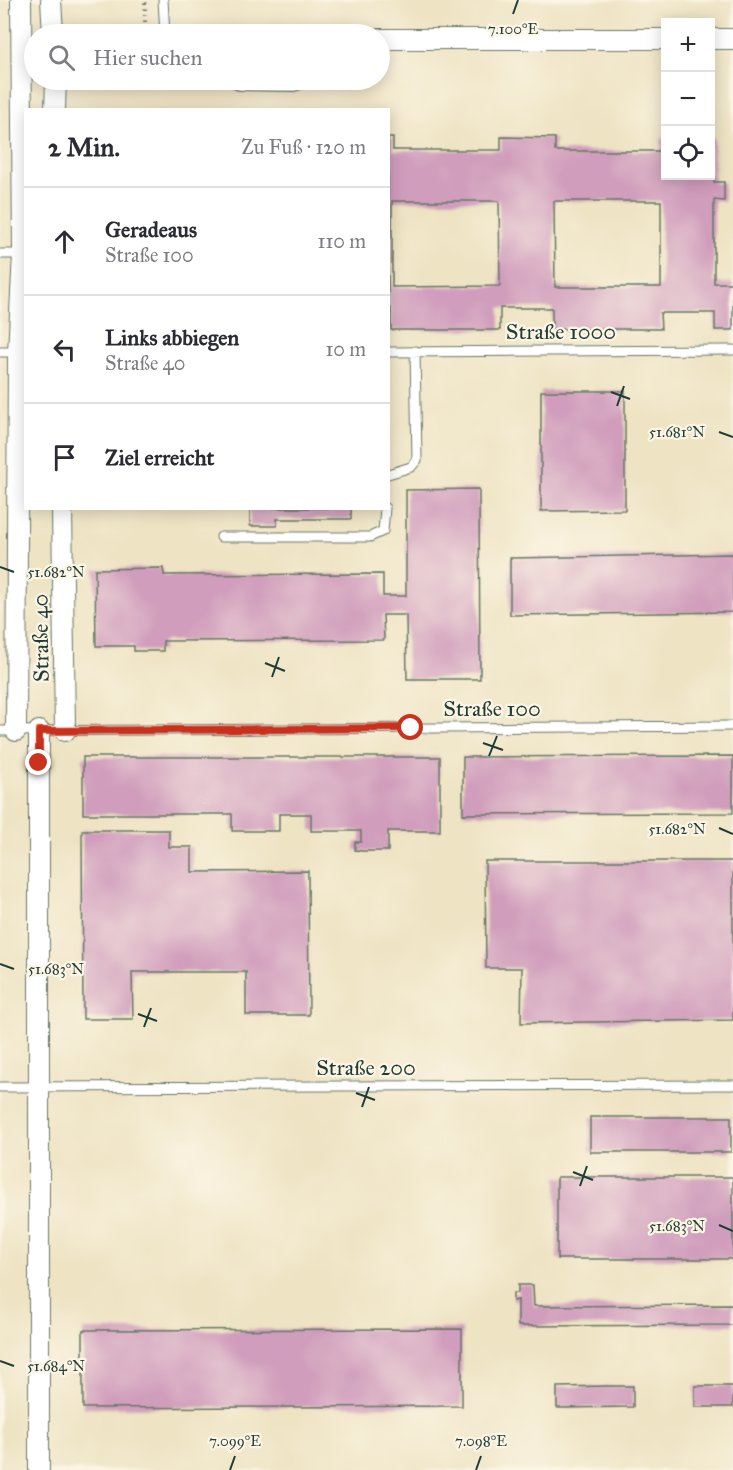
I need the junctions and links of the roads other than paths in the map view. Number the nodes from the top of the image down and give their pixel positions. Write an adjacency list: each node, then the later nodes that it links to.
1 (21, 0): 6 (street)
2 (51, 0): 4 (street)
3 (163, 0): 5 (lane)
4 (52, 24)
5 (164, 24)
6 (24, 27)
7 (390, 39): 8 (street)
8 (661, 39)
9 (715, 39): 10 (street)
10 (733, 39)
11 (30, 90): 13 (street)
12 (56, 90): 14 (street)
13 (29, 108)
14 (55, 108)
15 (0, 254): 16 (lane)
16 (24, 254): 19 (street)
17 (733, 350): 18 (lane, Straße 1000)
18 (415, 351): 20 (lane, Straße 1000); 21 (lane)
19 (15, 352): 26 (street)
20 (390, 352)
21 (390, 473)
22 (62, 510): 28 (street, Straße 40)
23 (385, 510): 24 (lane)
24 (221, 537)
25 (733, 726): 28 (lane, Straße 100)
26 (8, 731): 27 (lane, Straße 100)
27 (39, 731): 28 (lane, Straße 100); 31 (street)
28 (65, 731)
29 (733, 1085): 31 (lane, Straße 200)
30 (0, 1087): 31 (lane, Straße 200)
31 (38, 1087): 32 (street)
32 (39, 1470)

